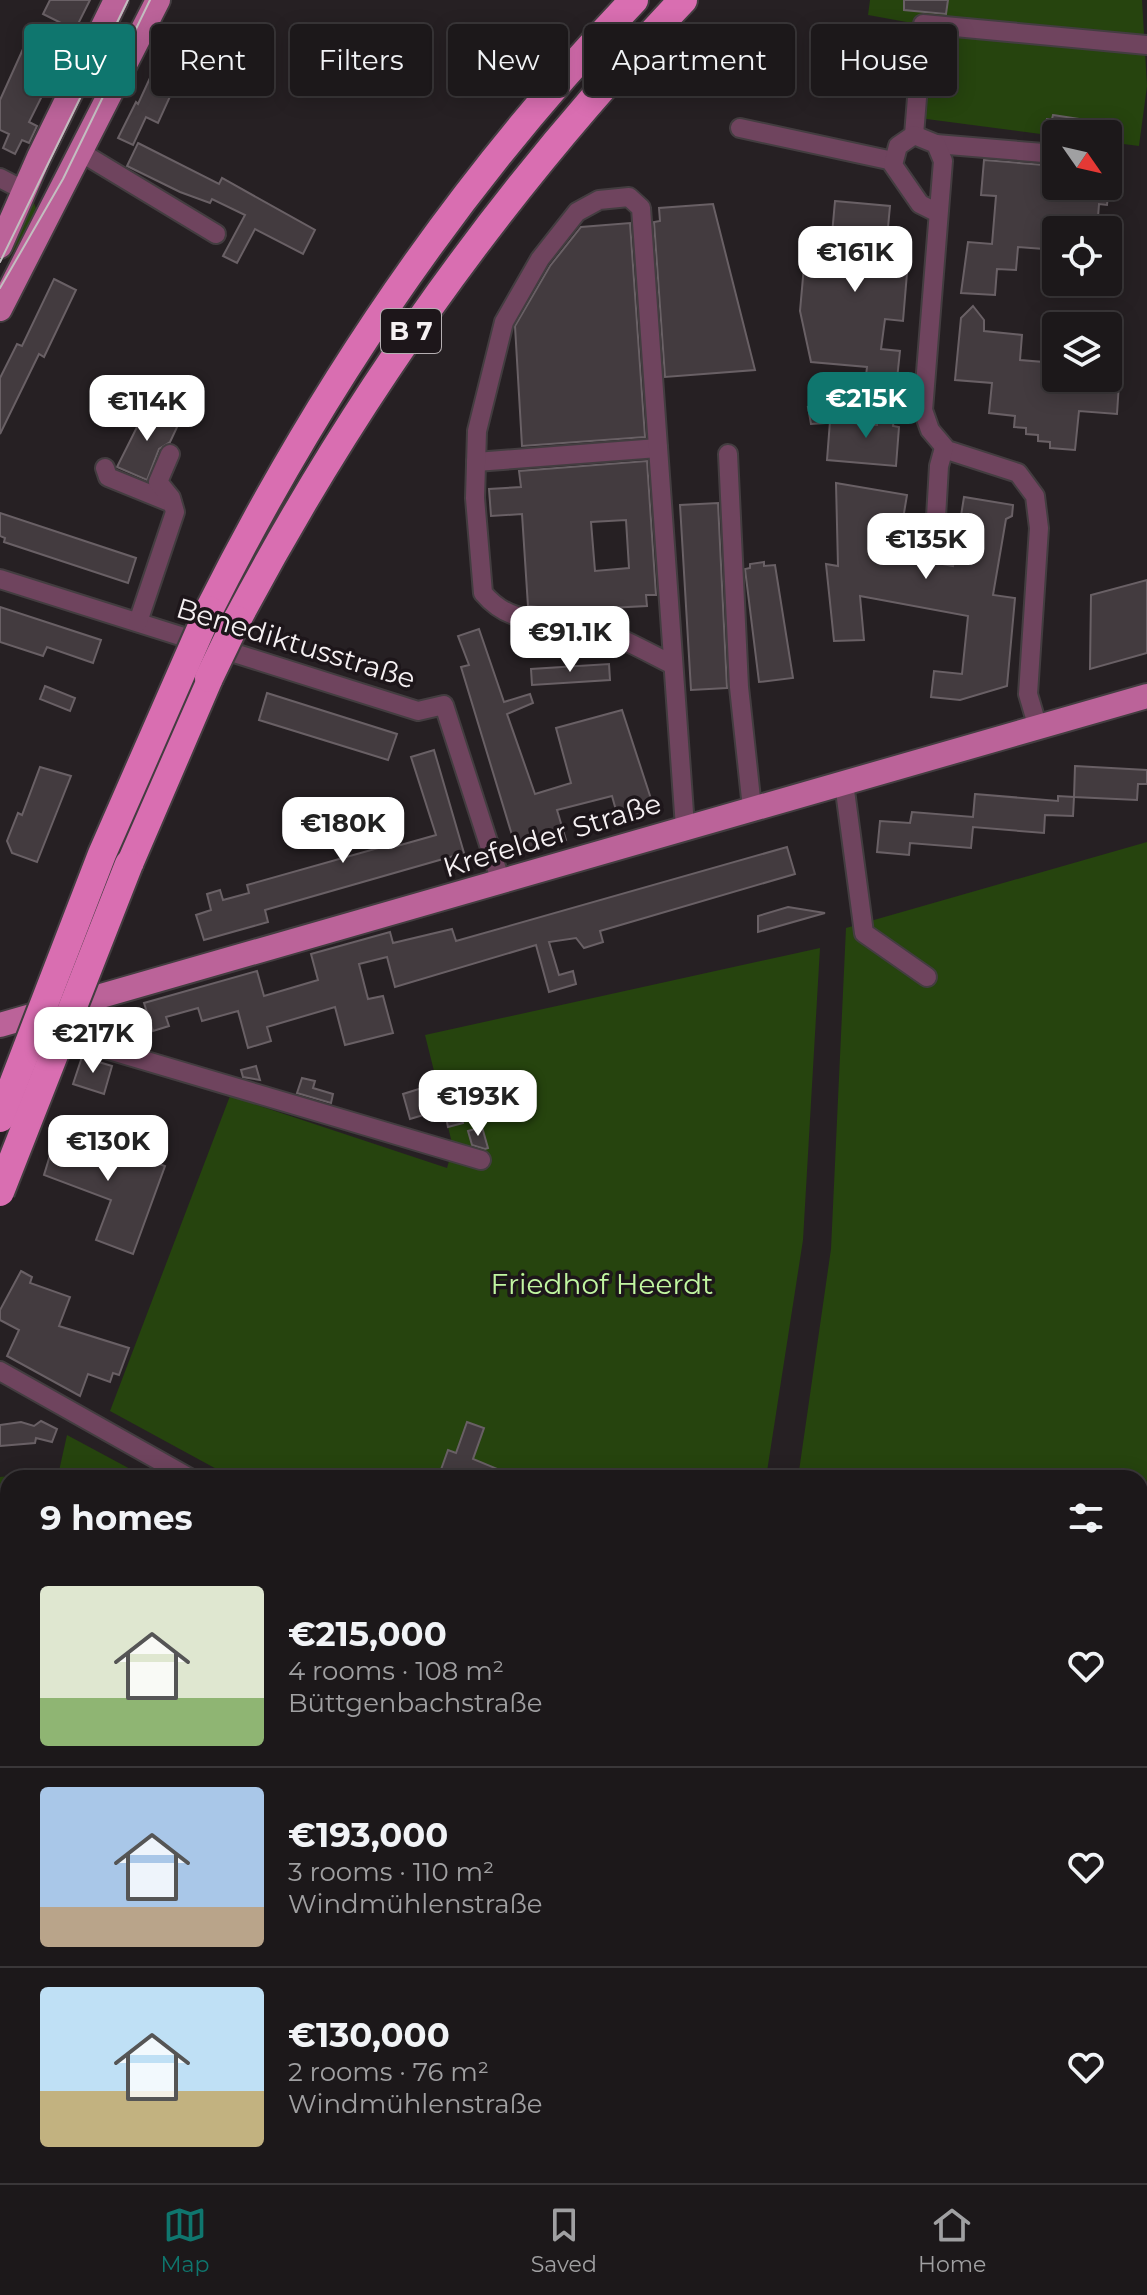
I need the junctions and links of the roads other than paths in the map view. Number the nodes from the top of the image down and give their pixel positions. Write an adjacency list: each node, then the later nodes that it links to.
1 (116, 0): 13 (main road)
2 (158, 0): 9 (main road)
3 (634, 0): 43 (highway, B 7, bridge)
4 (683, 0): 46 (highway, B 7, bridge)
5 (1147, 45): 7 (street)
6 (740, 128): 11 (street)
7 (914, 135): 8 (street); 11 (street)
8 (936, 144): 10 (street); 15 (street)
9 (82, 153): 14 (main road); 16 (street)
10 (1042, 153)
11 (893, 161): 15 (street)
12 (0, 178): 13 (street)
13 (25, 191): 14 (main road); 17 (main road)
14 (53, 208): 18 (main road)
15 (938, 213): 20 (street)
16 (216, 234)
17 (0, 246)
18 (0, 309)
19 (822, 384): 20 (street)
20 (922, 393): 22 (street)
21 (658, 448): 25 (street); 25 (street); 32 (street)
22 (944, 448): 28 (street); 34 (street)
23 (170, 454): 27 (street)
24 (728, 454): 36 (street)
25 (476, 462): 32 (street)
26 (105, 468): 27 (street)
27 (172, 503): 30 (street)
28 (934, 551)
29 (0, 579): 30 (street, Benediktusstraße)
30 (138, 622): 31 (street, Benediktusstraße)
31 (209, 644): 37 (street); 39 (street, Benediktusstraße)
32 (673, 665): 38 (street)
33 (1147, 696): 34 (main road, Krefelder Straße)
34 (1038, 728): 35 (main road, Krefelder Straße)
35 (844, 783): 36 (main road, Krefelder Straße); 40 (street)
36 (752, 808): 38 (main road, Krefelder Straße)
37 (130, 827)
38 (685, 827): 39 (main road, Krefelder Straße)
39 (501, 882): 41 (main road, Krefelder Straße)
40 (927, 977)
41 (61, 1010): 42 (main road, Krefelder Straße); 44 (street); 45 (street)
42 (0, 1025)
43 (0, 1118)
44 (481, 1160)
45 (0, 1161)
46 (0, 1192)
47 (0, 1371): 48 (street)
48 (176, 1470)

